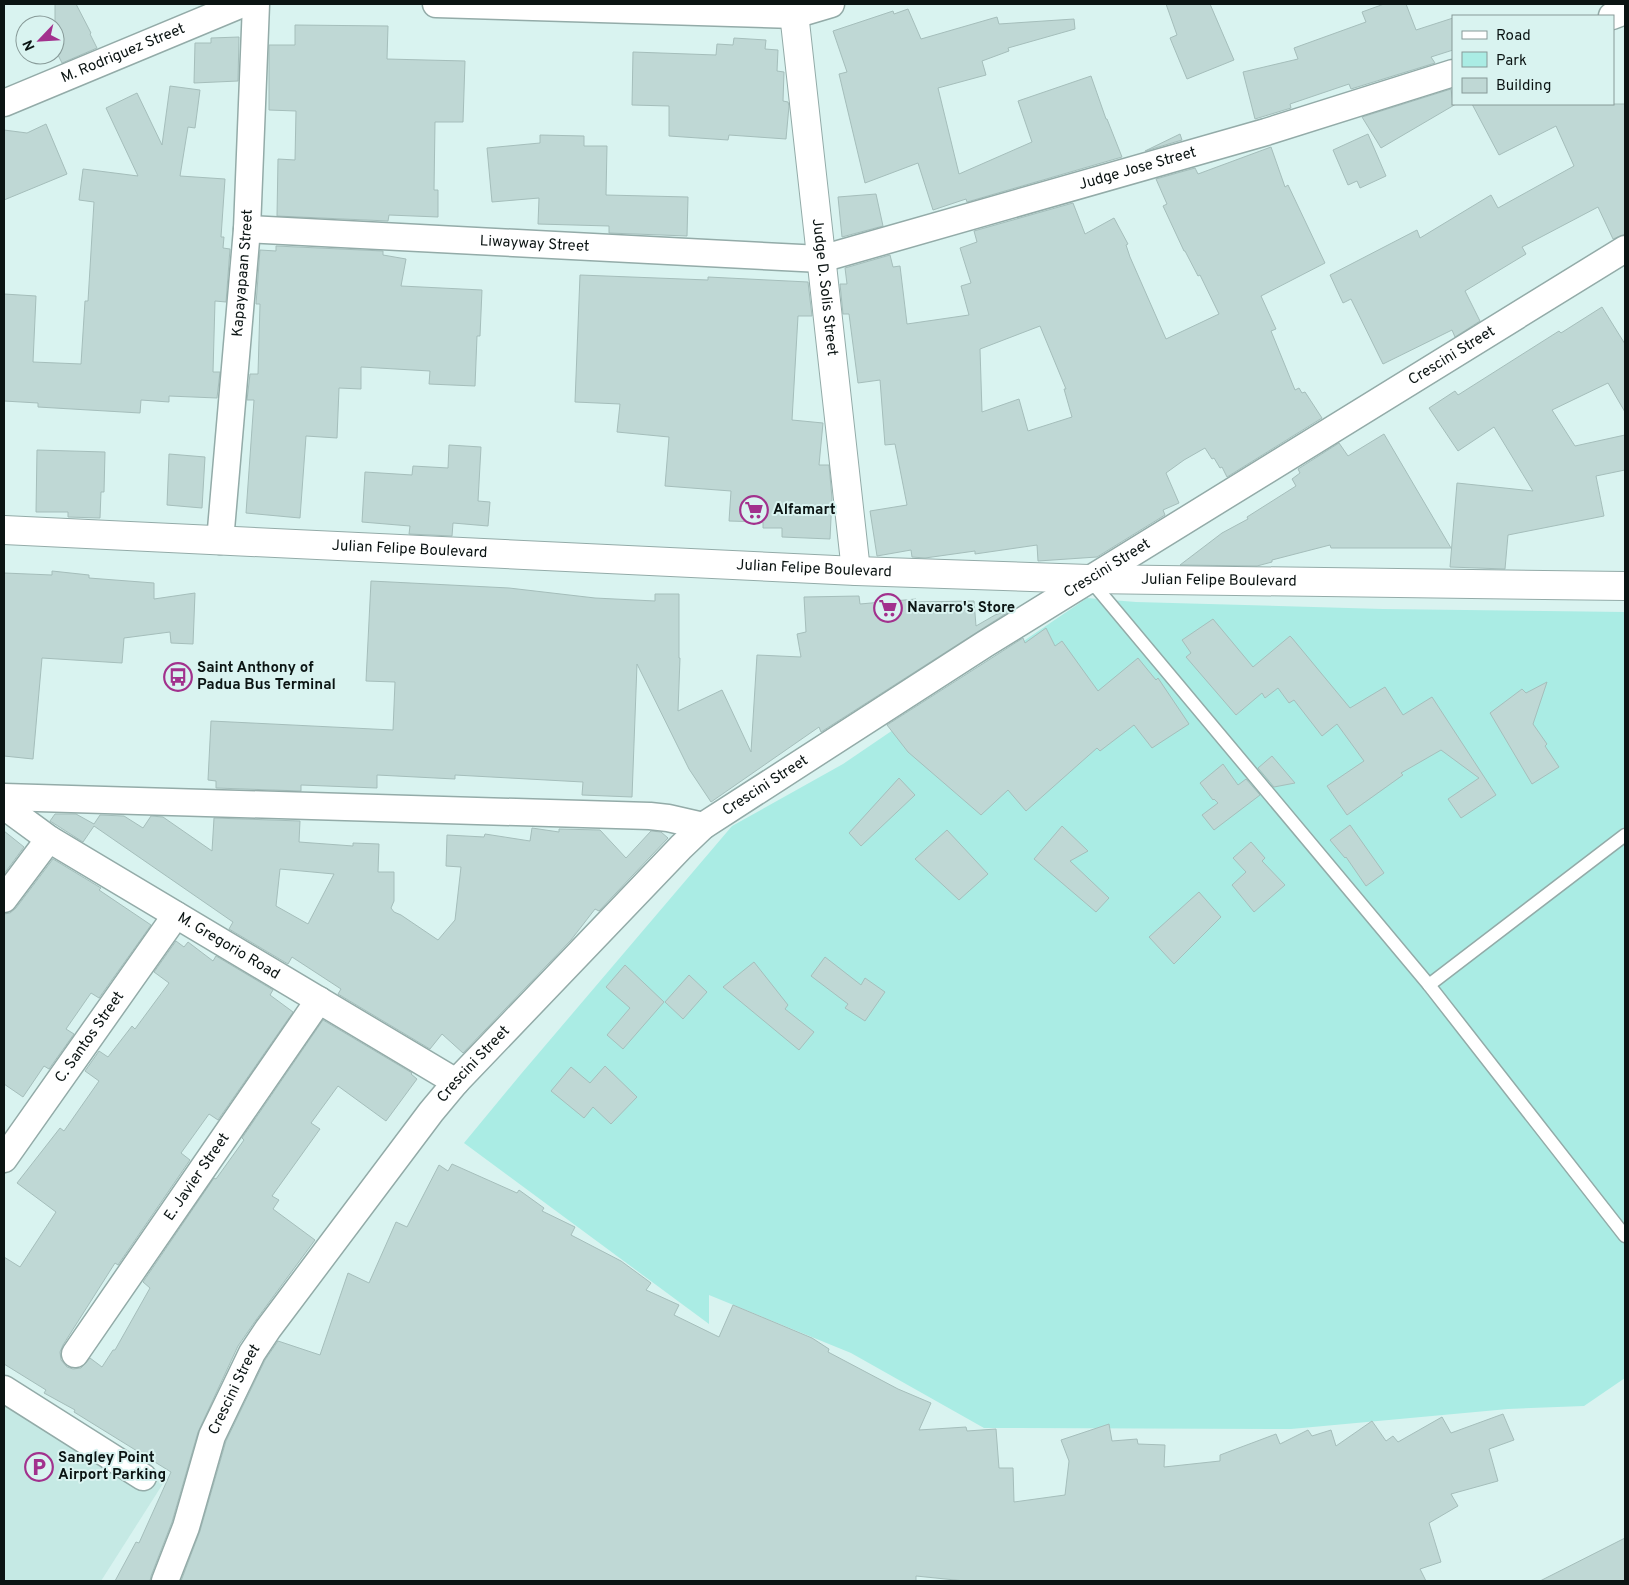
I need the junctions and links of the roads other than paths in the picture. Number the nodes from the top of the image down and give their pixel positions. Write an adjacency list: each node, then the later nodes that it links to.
1 (242, 4): 7 (street, M. Rodriguez Street)
2 (256, 4): 8 (street, Kapayapaan Street)
3 (436, 4): 5 (street)
4 (831, 4): 5 (street)
5 (793, 9): 10 (main road, Judge D. Solis Street)
6 (1452, 73): 10 (street, Judge Jose Street)
7 (4, 103)
8 (247, 229): 10 (street, Liwayway Street); 12 (street, Kapayapaan Street)
9 (1625, 248): 14 (street, Crescini Street)
10 (821, 259): 13 (main road, Judge D. Solis Street)
11 (4, 530): 12 (main road, Julian Felipe Boulevard)
12 (220, 541): 13 (main road, Julian Felipe Boulevard)
13 (856, 571): 14 (main road, Julian Felipe Boulevard)
14 (1089, 579): 15 (main road, Julian Felipe Boulevard); 18 (street, Crescini Street); 23 (lane)
15 (1625, 586)
16 (4, 797): 18 (street)
17 (4, 806): 20 (street, M. Gregorio Road)
18 (703, 826): 25 (street, Crescini Street)
19 (1625, 835): 23 (lane)
20 (48, 839): 21 (street); 22 (street, M. Gregorio Road)
21 (4, 899)
22 (176, 915): 24 (street, M. Gregorio Road); 26 (street, C. Santos Street)
23 (1429, 985): 27 (lane)
24 (318, 1000): 25 (street, M. Gregorio Road); 28 (street, E. Javier Street)
25 (456, 1082): 31 (street, Crescini Street)
26 (4, 1159)
27 (1625, 1236)
28 (76, 1354)
29 (4, 1389): 30 (street)
30 (143, 1477)
31 (165, 1581)

